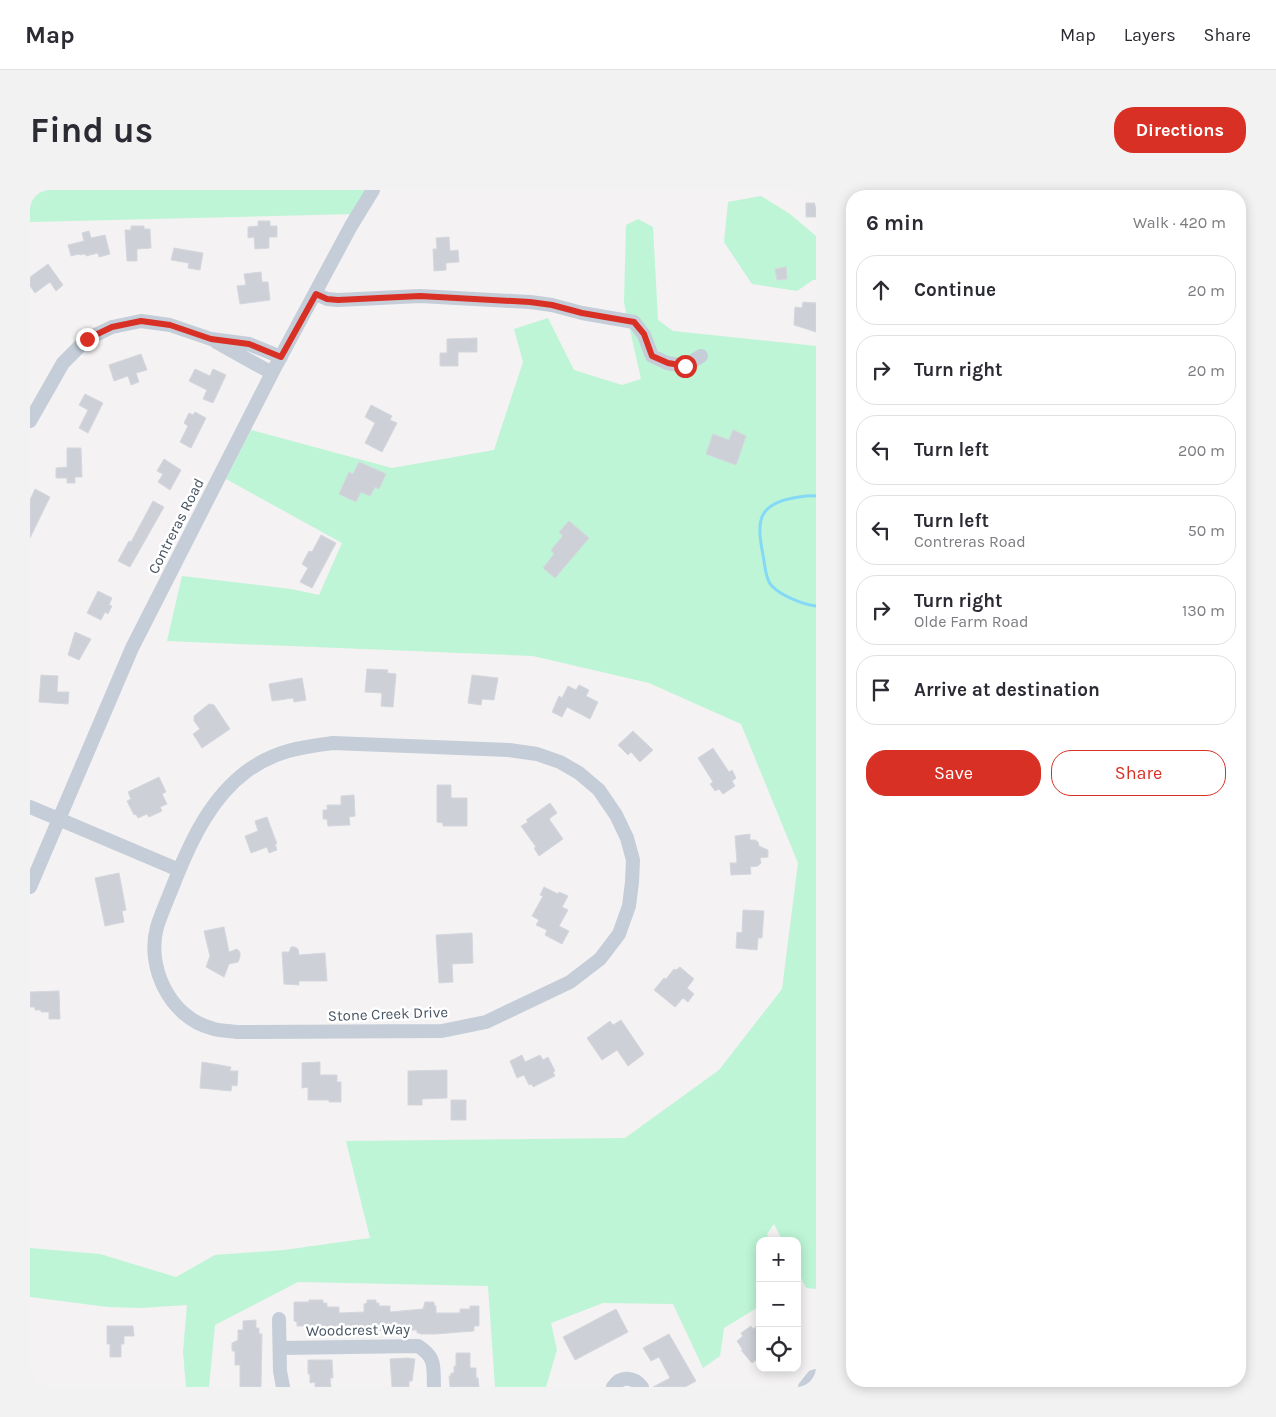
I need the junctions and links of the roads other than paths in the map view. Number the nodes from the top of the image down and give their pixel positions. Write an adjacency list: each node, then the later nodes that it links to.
1 (373, 190): 2 (street, Contreras Road)
2 (316, 294): 4 (street); 5 (street, Contreras Road)
3 (211, 339): 5 (street); 6 (street); 7 (street)
4 (701, 356)
5 (281, 357): 6 (street, Contreras Road)
6 (272, 373): 9 (street, Contreras Road)
7 (30, 421)
8 (30, 807): 9 (street)
9 (58, 818): 10 (street); 11 (street, Contreras Road)
10 (179, 870): 10 (street, Stone Creek Drive)
11 (30, 887)
12 (279, 1319): 13 (street)
13 (280, 1348): 15 (street); 16 (street, Woodcrest Way)
14 (816, 1376): 19 (street)
15 (283, 1387)
16 (434, 1387)
17 (613, 1387): 18 (street)
18 (642, 1387)
19 (805, 1387)

